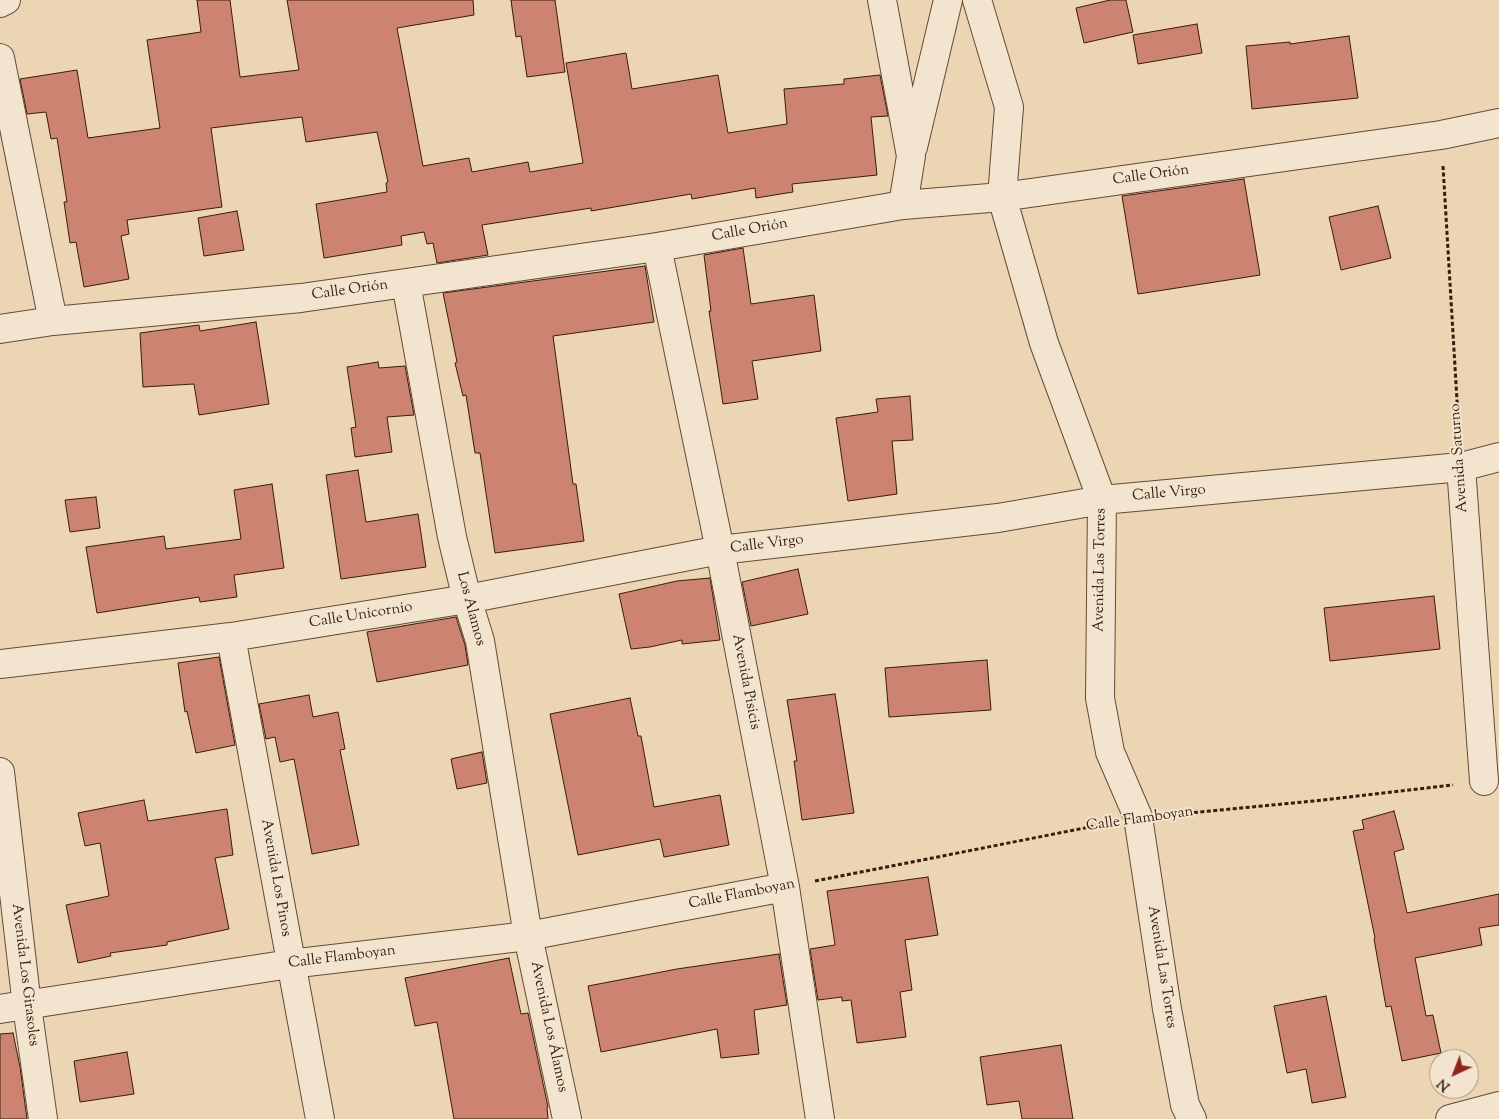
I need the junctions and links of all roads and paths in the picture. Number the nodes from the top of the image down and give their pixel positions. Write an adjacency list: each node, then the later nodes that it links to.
1 (6, 0): 5 (street)
2 (882, 0): 9 (street)
3 (948, 0): 9 (street)
4 (977, 0): 10 (street, Avenida Las Torres)
5 (0, 3)
6 (0, 58): 14 (street)
7 (1499, 123): 8 (street, Calle Orión)
8 (1441, 135): 10 (street, Calle Orión); 17 (path, Avenida Saturno)
9 (911, 156): 11 (street)
10 (1002, 197): 11 (street, Calle Orión); 18 (street, Avenida Las Torres)
11 (903, 205): 12 (street, Calle Orión)
12 (657, 248): 13 (street, Calle Orión); 19 (street, Avenida Pisicis)
13 (406, 284): 14 (street, Calle Orión); 20 (street, Los Alamos)
14 (52, 321): 15 (street, Calle Orión)
15 (0, 329)
16 (1499, 457): 17 (street, Calle Virgo)
17 (1461, 467): 18 (street, Calle Virgo); 24 (street, Avenida Saturno)
18 (1102, 500): 19 (street, Calle Virgo); 25 (street, Avenida Las Torres)
19 (720, 550): 20 (street, Calle Unicornio); 26 (street, Avenida Pisicis)
20 (467, 599): 21 (street, Calle Unicornio); 27 (street, Los Alamos)
21 (231, 637): 22 (street, Calle Unicornio); 28 (street, Avenida Los Pinos)
22 (0, 664)
23 (0, 772): 29 (street, Avenida Los Girasoles)
24 (1484, 781): 25 (path, Calle Flamboyan)
25 (1138, 817): 26 (path, Calle Flamboyan); 36 (street, Avenida Las Torres)
26 (785, 887): 27 (street, Calle Flamboyan); 35 (street, Avenida Pisicis)
27 (528, 936): 28 (street, Calle Flamboyan); 34 (street, Avenida Los Álamos)
28 (290, 964): 29 (street, Calle Flamboyan); 33 (street, Avenida Los Pinos)
29 (27, 1006): 30 (street, Calle Flamboyan); 32 (street, Avenida Los Girasoles)
30 (0, 1009)
31 (1499, 1106): 37 (street)
32 (43, 1119)
33 (320, 1119)
34 (567, 1119)
35 (820, 1119)
36 (1192, 1119)
37 (1450, 1119)

